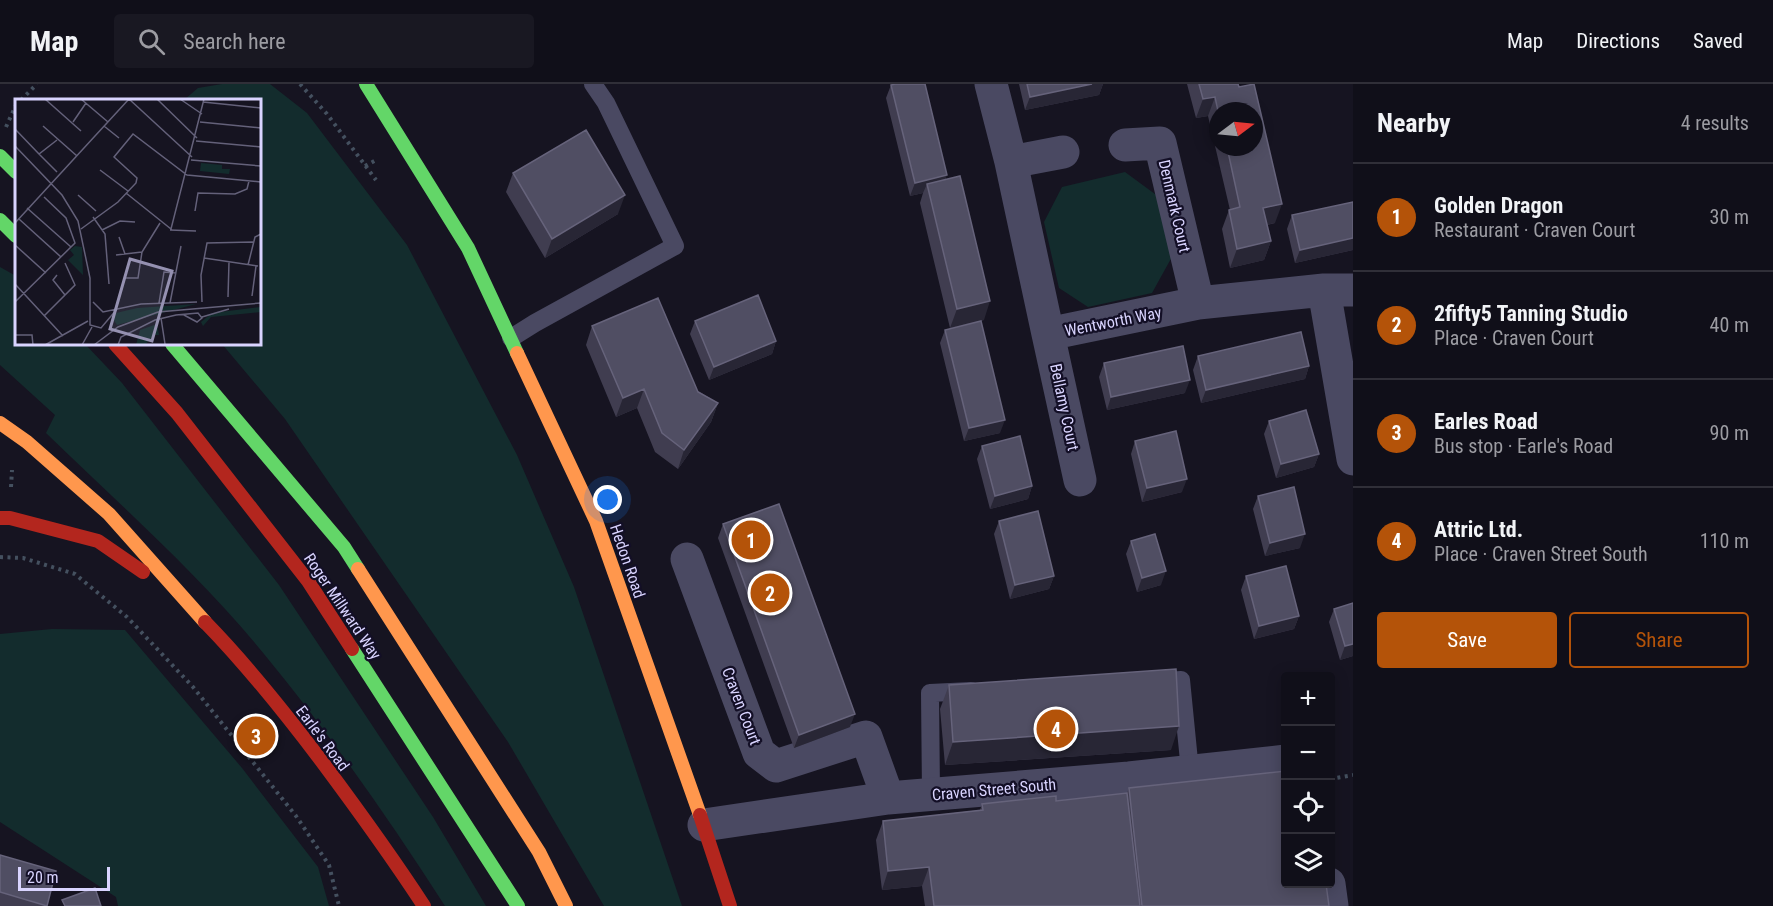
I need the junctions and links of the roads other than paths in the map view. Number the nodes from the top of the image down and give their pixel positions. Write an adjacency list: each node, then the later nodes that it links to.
1 (366, 84): 5 (highway)
2 (593, 84): 16 (lane)
3 (991, 84): 9 (street, Wentworth Way)
4 (360, 98): 5 (highway)
5 (386, 118): 16 (highway, Hedon Road)
6 (1125, 145): 14 (street, Denmark Court)
7 (1063, 152): 9 (street)
8 (0, 156): 10 (highway)
9 (1011, 162): 15 (street, Wentworth Way)
10 (15, 171)
11 (0, 220): 12 (highway)
12 (15, 235)
13 (1338, 290): 14 (street, Wentworth Way); 20 (street)
14 (1198, 303): 15 (street, Wentworth Way)
15 (1048, 334): 21 (street, Bellamy Court)
16 (511, 338): 31 (highway, Hedon Road)
17 (116, 345): 34 (highway, Roger Millward Way)
18 (173, 345): 35 (highway, Roger Millward Way)
19 (0, 423): 24 (highway, Earle's Road)
20 (1353, 459)
21 (1080, 480)
22 (0, 518): 24 (highway, Earle's Road)
23 (687, 559): 30 (street, Craven Court)
24 (184, 600): 33 (highway, Earle's Road)
25 (1133, 683): 28 (lane)
26 (990, 690): 29 (lane)
27 (1281, 762): 28 (street, Craven Street South)
28 (1190, 771): 29 (street, Craven Street South)
29 (931, 794): 30 (street, Craven Street South)
30 (888, 798): 31 (street, Craven Street South)
31 (704, 825): 36 (highway, Hedon Road)
32 (1330, 888): 37 (street)
33 (424, 906)
34 (518, 906)
35 (566, 906)
36 (730, 906)
37 (1332, 906)

